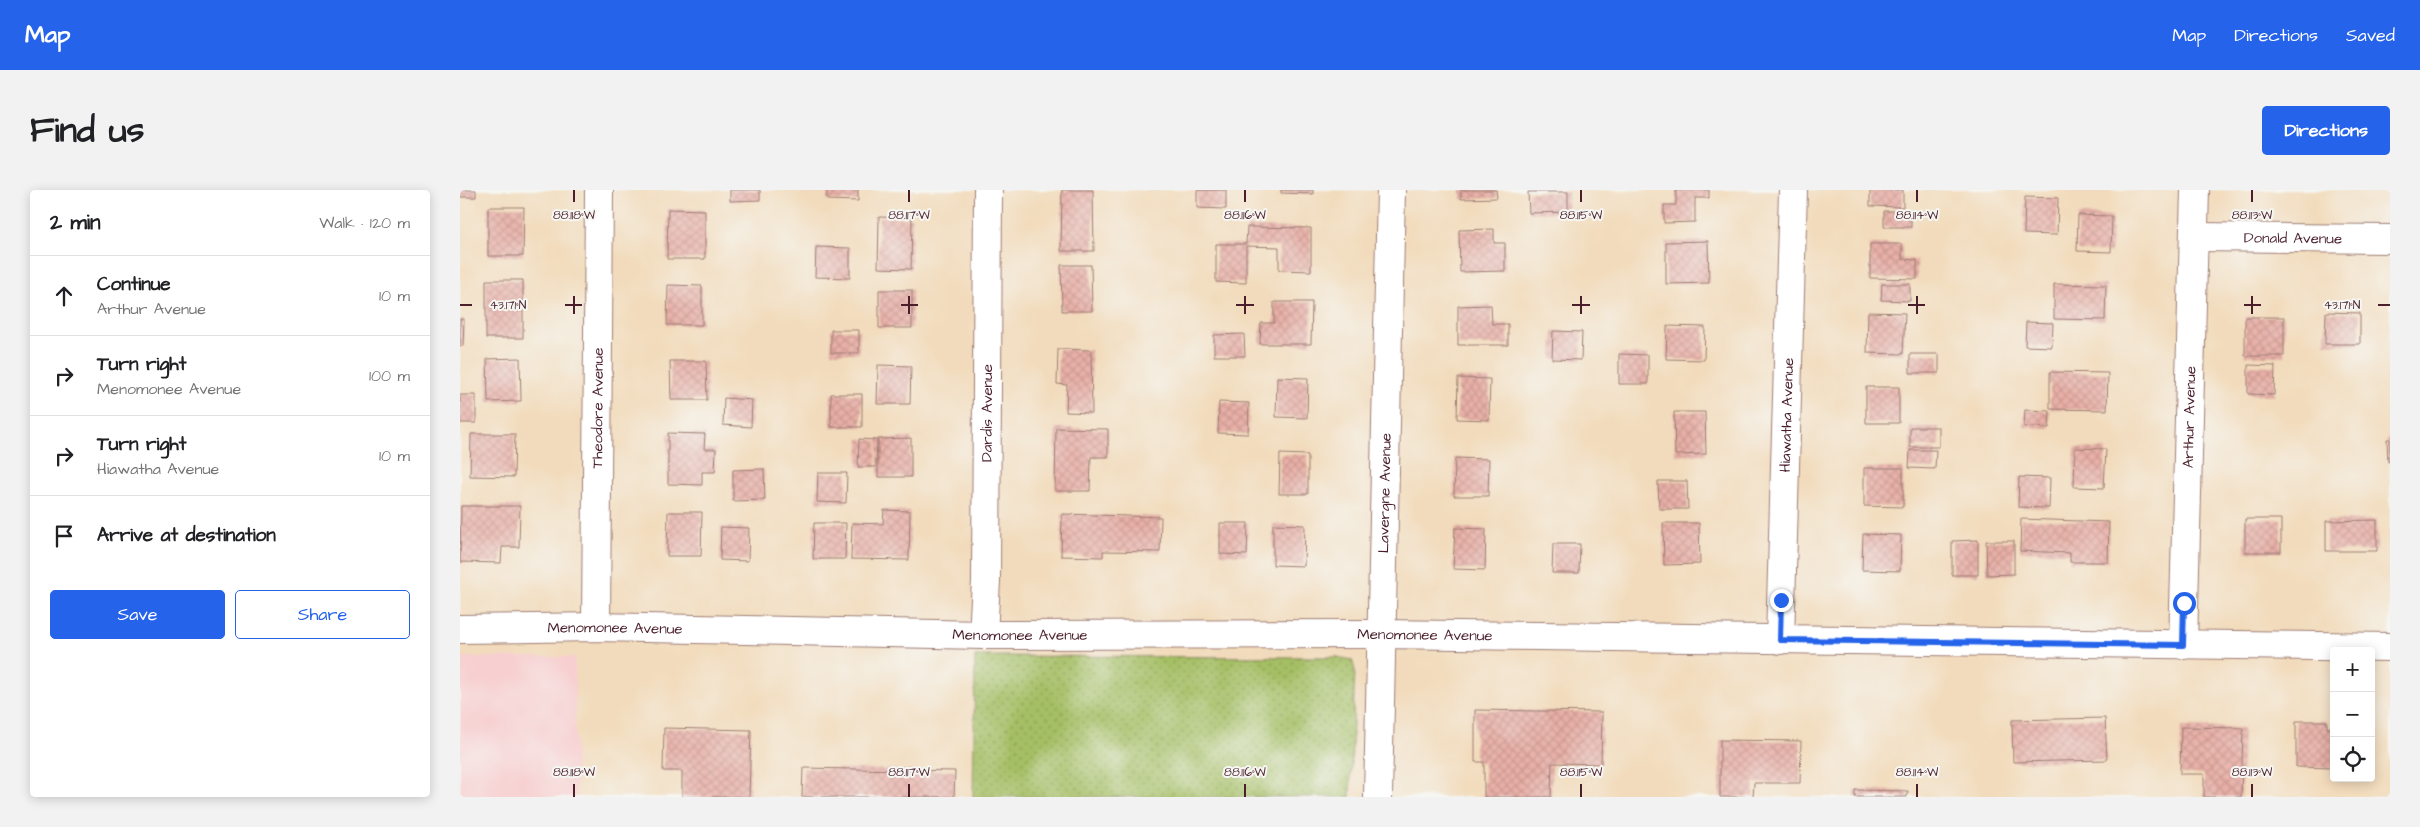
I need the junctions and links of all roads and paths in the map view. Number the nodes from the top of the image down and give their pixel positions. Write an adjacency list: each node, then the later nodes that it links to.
1 (599, 190): 8 (street, Theodore Avenue)
2 (988, 190): 11 (street, Dardis Avenue)
3 (1391, 190): 10 (street, Lavergne Avenue)
4 (1792, 190): 12 (street, Hiawatha Avenue)
5 (2195, 190): 6 (street, Arthur Avenue)
6 (2194, 237): 7 (street, Donald Avenue); 13 (street, Arthur Avenue)
7 (2390, 239)
8 (596, 627): 9 (street, Menomonee Avenue); 11 (street, Menomonee Avenue)
9 (460, 629)
10 (1380, 634): 11 (street, Menomonee Avenue); 12 (street, Menomonee Avenue); 15 (street, Lavergne Avenue)
11 (983, 635)
12 (1780, 640): 13 (street, Menomonee Avenue)
13 (2183, 645): 14 (street, Menomonee Avenue)
14 (2390, 647)
15 (1378, 797)

